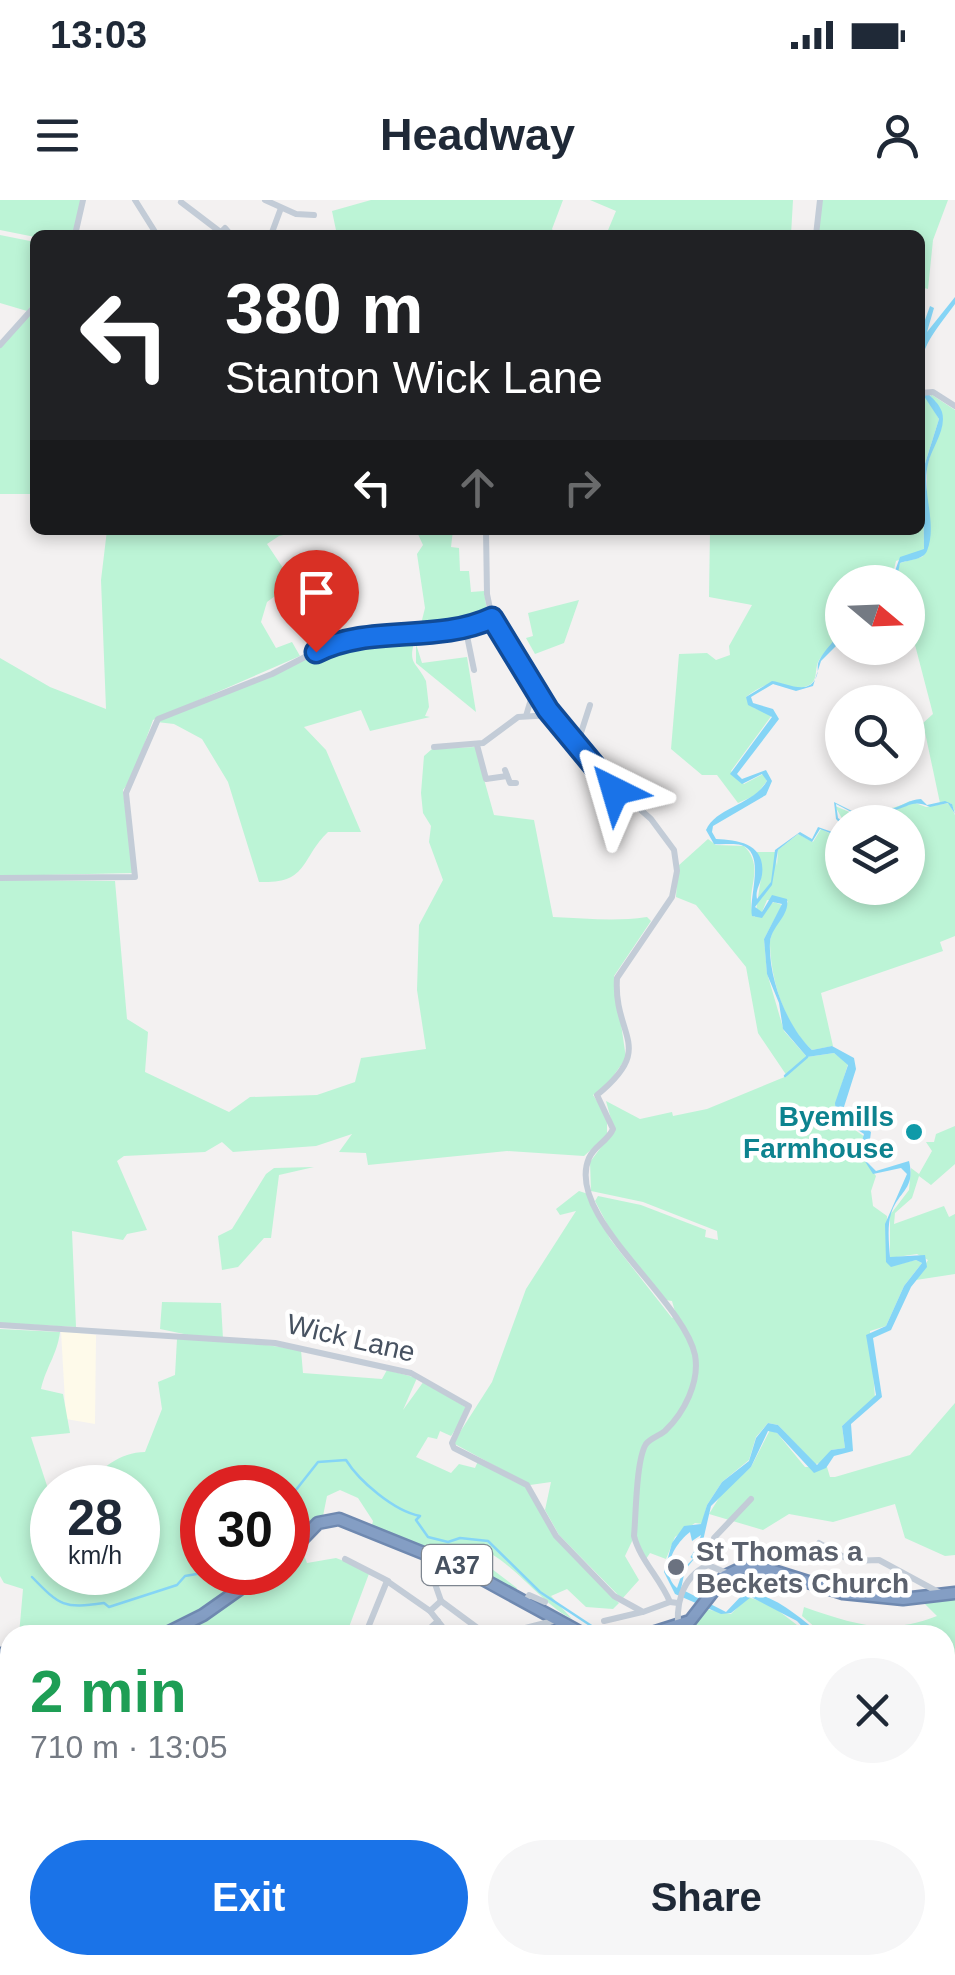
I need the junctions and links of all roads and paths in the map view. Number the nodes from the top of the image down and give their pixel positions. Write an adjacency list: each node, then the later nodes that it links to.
1 (84, 200): 8 (street)
2 (135, 200): 9 (street)
3 (265, 200): 6 (street)
4 (820, 200): 12 (street)
5 (181, 202): 10 (street)
6 (281, 208): 7 (street); 11 (street)
7 (311, 217)
8 (76, 230)
9 (154, 230)
10 (214, 230)
11 (273, 230)
12 (817, 230)
13 (30, 312): 14 (street)
14 (0, 345)
15 (925, 392): 16 (street)
16 (955, 406)
17 (486, 535): 18 (street)
18 (492, 618): 19 (street); 21 (street)
19 (465, 626): 20 (street); 29 (street)
20 (475, 670)
21 (534, 689): 23 (street); 24 (street)
22 (590, 705): 25 (street)
23 (552, 715): 24 (street); 25 (street)
24 (526, 716): 26 (street)
25 (578, 743): 42 (street)
26 (477, 744): 27 (street); 28 (street)
27 (434, 747)
28 (516, 783)
29 (0, 878)
30 (0, 1326): 46 (street, Wick Lane)
31 (751, 1500): 36 (street)
32 (310, 1531): 34 (highway, A37)
33 (824, 1544): 39 (street)
34 (424, 1552): 41 (street); 44 (highway, A37)
35 (344, 1559): 38 (street)
36 (708, 1565): 37 (street); 42 (street)
37 (727, 1573): 39 (highway); 58 (highway)
38 (388, 1581): 45 (street); 51 (street)
39 (949, 1594)
40 (231, 1595): 50 (highway)
41 (441, 1601): 45 (street); 54 (street)
42 (676, 1601): 46 (street); 57 (street)
43 (544, 1602): 44 (street)
44 (524, 1604): 47 (highway, A37)
45 (430, 1612): 49 (street)
46 (643, 1612): 48 (street)
47 (553, 1621): 55 (street); 56 (highway, A37)
48 (604, 1621)
49 (438, 1622): 52 (street); 53 (street)
50 (182, 1625)
51 (369, 1625)
52 (434, 1625)
53 (441, 1625)
54 (473, 1625)
55 (537, 1625)
56 (562, 1625)
57 (678, 1625)
58 (684, 1625)

